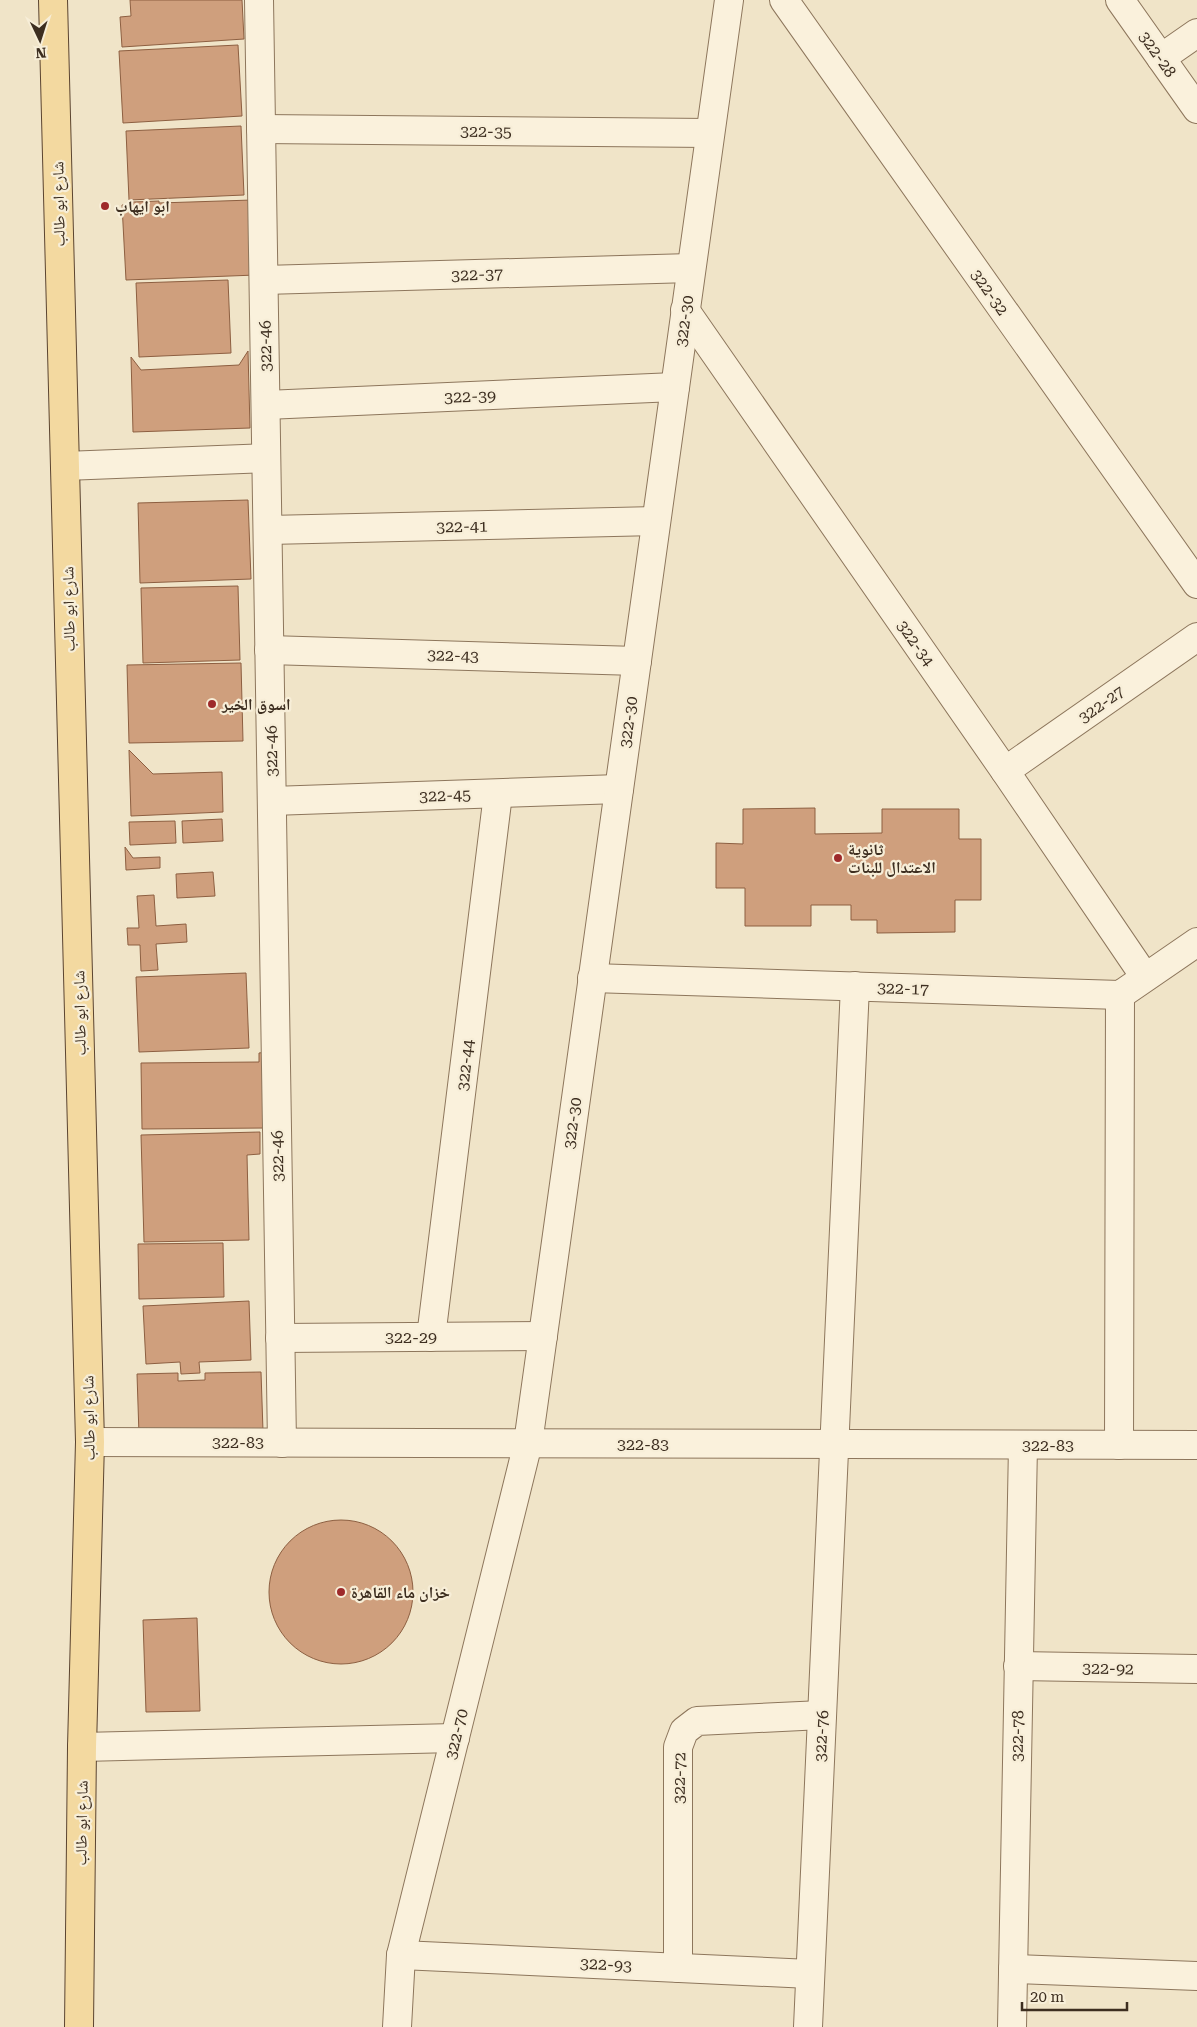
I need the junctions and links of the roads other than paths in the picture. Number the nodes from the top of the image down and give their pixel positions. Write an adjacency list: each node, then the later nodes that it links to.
1 (54, 0): 17 (main road, شارع ابو طالب)
2 (259, 0): 9 (street, 322-46)
3 (729, 0): 10 (street, 322-30)
4 (784, 0): 20 (street, 322-32)
5 (1120, 0): 7 (street, 322-28)
6 (1197, 33): 7 (street)
7 (1161, 58): 8 (street, 322-28)
8 (1197, 109)
9 (261, 129): 10 (street, 322-35); 12 (street, 322-46)
10 (710, 134): 11 (street, 322-30)
11 (691, 268): 12 (street, 322-37); 13 (street, 322-30)
12 (264, 280): 15 (street, 322-46)
13 (685, 310): 14 (street, 322-30); 24 (street, 322-34)
14 (675, 387): 15 (street, 322-39); 18 (street, 322-30)
15 (266, 405): 16 (street, 322-46)
16 (266, 458): 17 (street); 19 (street, 322-46)
17 (65, 466): 36 (main road, شارع ابو طالب)
18 (656, 521): 19 (street, 322-41); 23 (street, 322-30)
19 (268, 530): 22 (street, 322-46)
20 (1197, 584)
21 (1197, 638): 24 (street, 322-27)
22 (269, 650): 23 (street, 322-43); 27 (street, 322-46)
23 (637, 661): 25 (street, 322-30)
24 (1005, 771): 29 (street, 322-34)
25 (619, 789): 26 (street, 322-45); 30 (street, 322-30)
26 (498, 794): 27 (street, 322-45); 34 (street, 322-44)
27 (272, 801): 35 (street, 322-46)
28 (1197, 942): 29 (street)
29 (1146, 977): 32 (street)
30 (592, 978): 31 (street, 322-17); 33 (street, 322-30)
31 (855, 986): 32 (street, 322-17); 39 (street, 322-76)
32 (1120, 995): 41 (street)
33 (543, 1336): 34 (street, 322-29); 38 (street, 322-30)
34 (431, 1337): 35 (street, 322-29)
35 (280, 1338): 37 (street, 322-46)
36 (90, 1442): 37 (street, 322-83); 47 (main road, شارع ابو طالب)
37 (282, 1443): 38 (street, 322-83)
38 (528, 1443): 39 (street, 322-83); 46 (street, 322-70)
39 (834, 1444): 40 (street, 322-83); 45 (street, 322-76)
40 (1023, 1445): 41 (street, 322-83); 43 (street, 322-78)
41 (1119, 1445): 42 (street, 322-83)
42 (1197, 1446)
43 (1018, 1666): 44 (street, 322-92); 50 (street, 322-78)
44 (1197, 1669)
45 (822, 1715): 49 (street, 322-72); 51 (street, 322-76)
46 (455, 1738): 47 (street); 48 (street, 322-70)
47 (82, 1747): 53 (main road, شارع ابو طالب)
48 (401, 1955): 49 (street, 322-93); 54 (street, 322-70)
49 (678, 1968): 51 (street, 322-93)
50 (1013, 1969): 52 (street); 56 (street, 322-78)
51 (810, 1974): 55 (street, 322-76)
52 (1197, 1976)
53 (79, 2027)
54 (397, 2027)
55 (808, 2027)
56 (1012, 2027)

